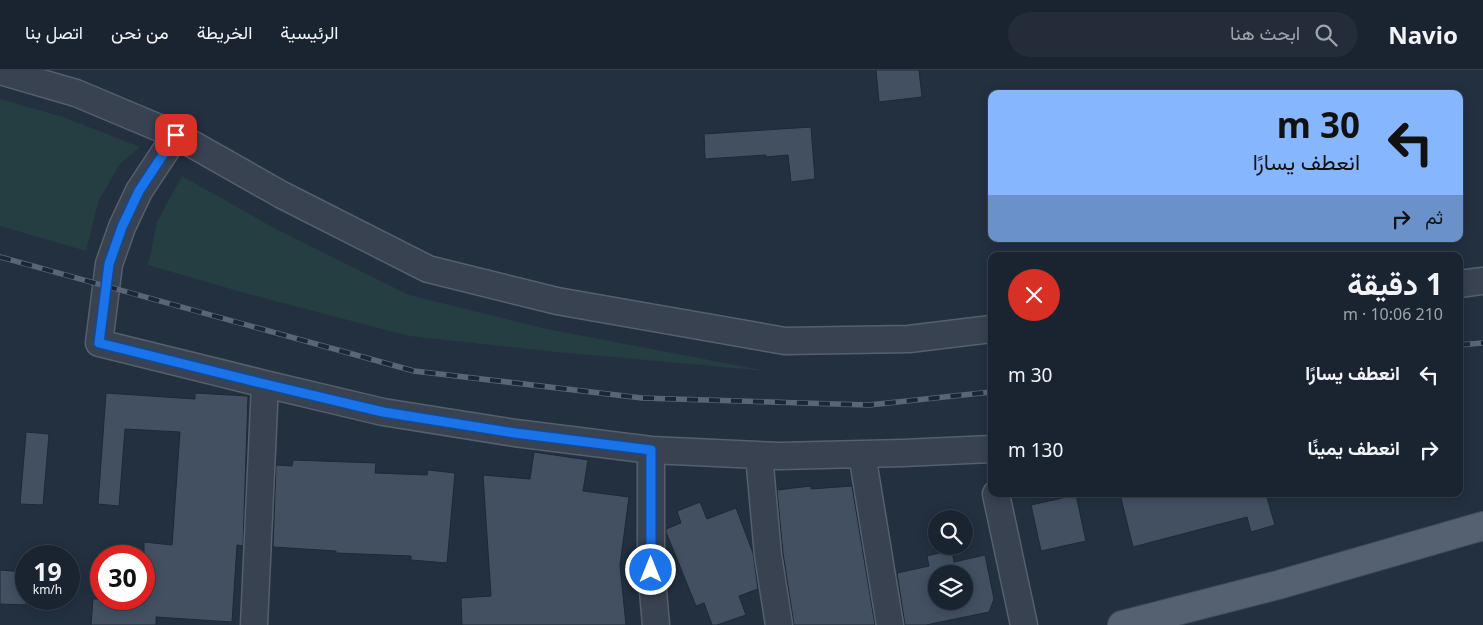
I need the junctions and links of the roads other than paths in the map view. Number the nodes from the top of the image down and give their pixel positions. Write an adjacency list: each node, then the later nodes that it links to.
1 (0, 71): 2 (street)
2 (176, 135): 5 (street); 6 (street)
3 (1483, 282): 4 (street)
4 (1463, 284)
5 (988, 329)
6 (265, 384): 7 (street); 13 (street)
7 (651, 450): 9 (street); 14 (street)
8 (862, 454): 9 (street); 10 (street); 16 (street)
9 (759, 455): 15 (street)
10 (988, 456)
11 (997, 497): 17 (street)
12 (1483, 526): 18 (main road)
13 (254, 625)
14 (656, 625)
15 (779, 625)
16 (890, 625)
17 (1024, 625)
18 (1122, 625)

